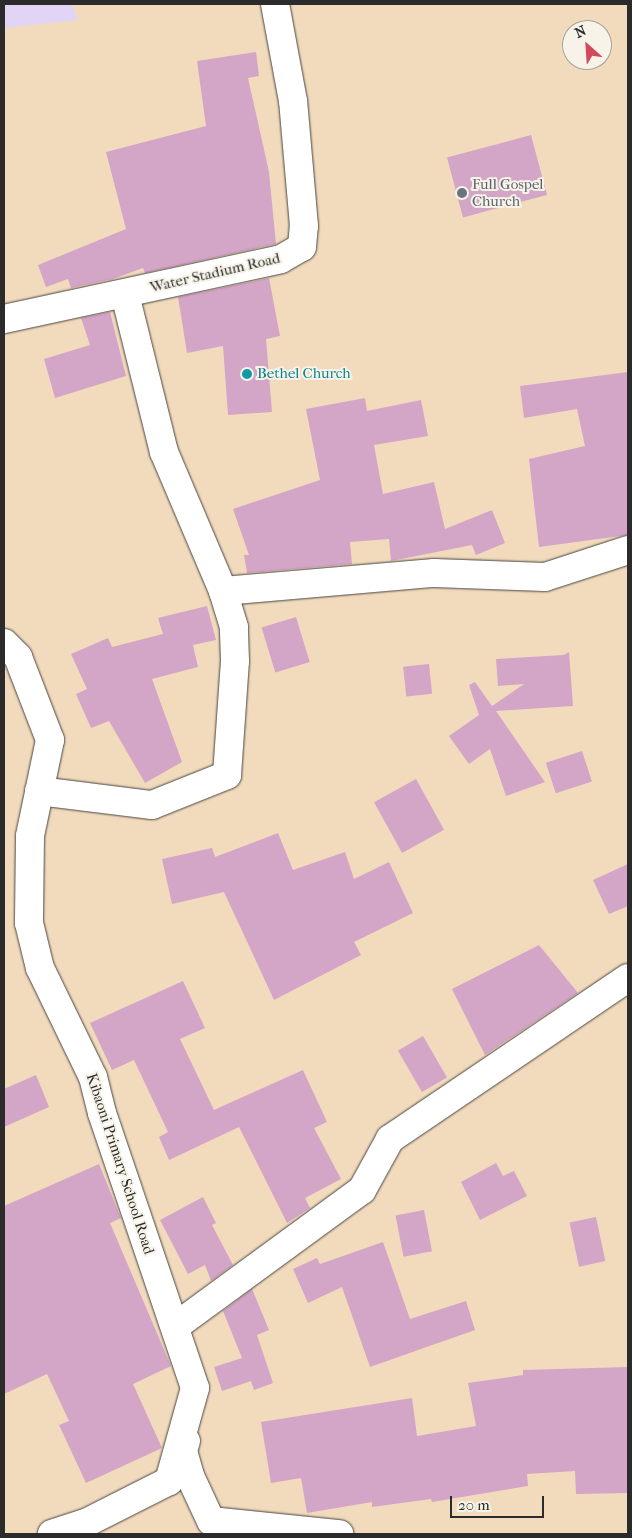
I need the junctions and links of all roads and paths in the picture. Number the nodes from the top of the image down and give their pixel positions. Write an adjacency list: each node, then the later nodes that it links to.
1 (275, 4): 2 (street, Water Stadium Road)
2 (125, 294): 3 (street, Water Stadium Road); 5 (street)
3 (4, 319)
4 (628, 550): 5 (street)
5 (224, 591): 7 (street)
6 (4, 643): 7 (street, Kibaoni Primary School Road)
7 (39, 791): 9 (street, Kibaoni Primary School Road)
8 (628, 978): 9 (street)
9 (176, 1326): 10 (street, Kibaoni Primary School Road)
10 (195, 1388): 11 (street); 12 (street)
11 (211, 1521): 13 (street); 14 (street)
12 (52, 1534)
13 (239, 1534)
14 (339, 1534)

